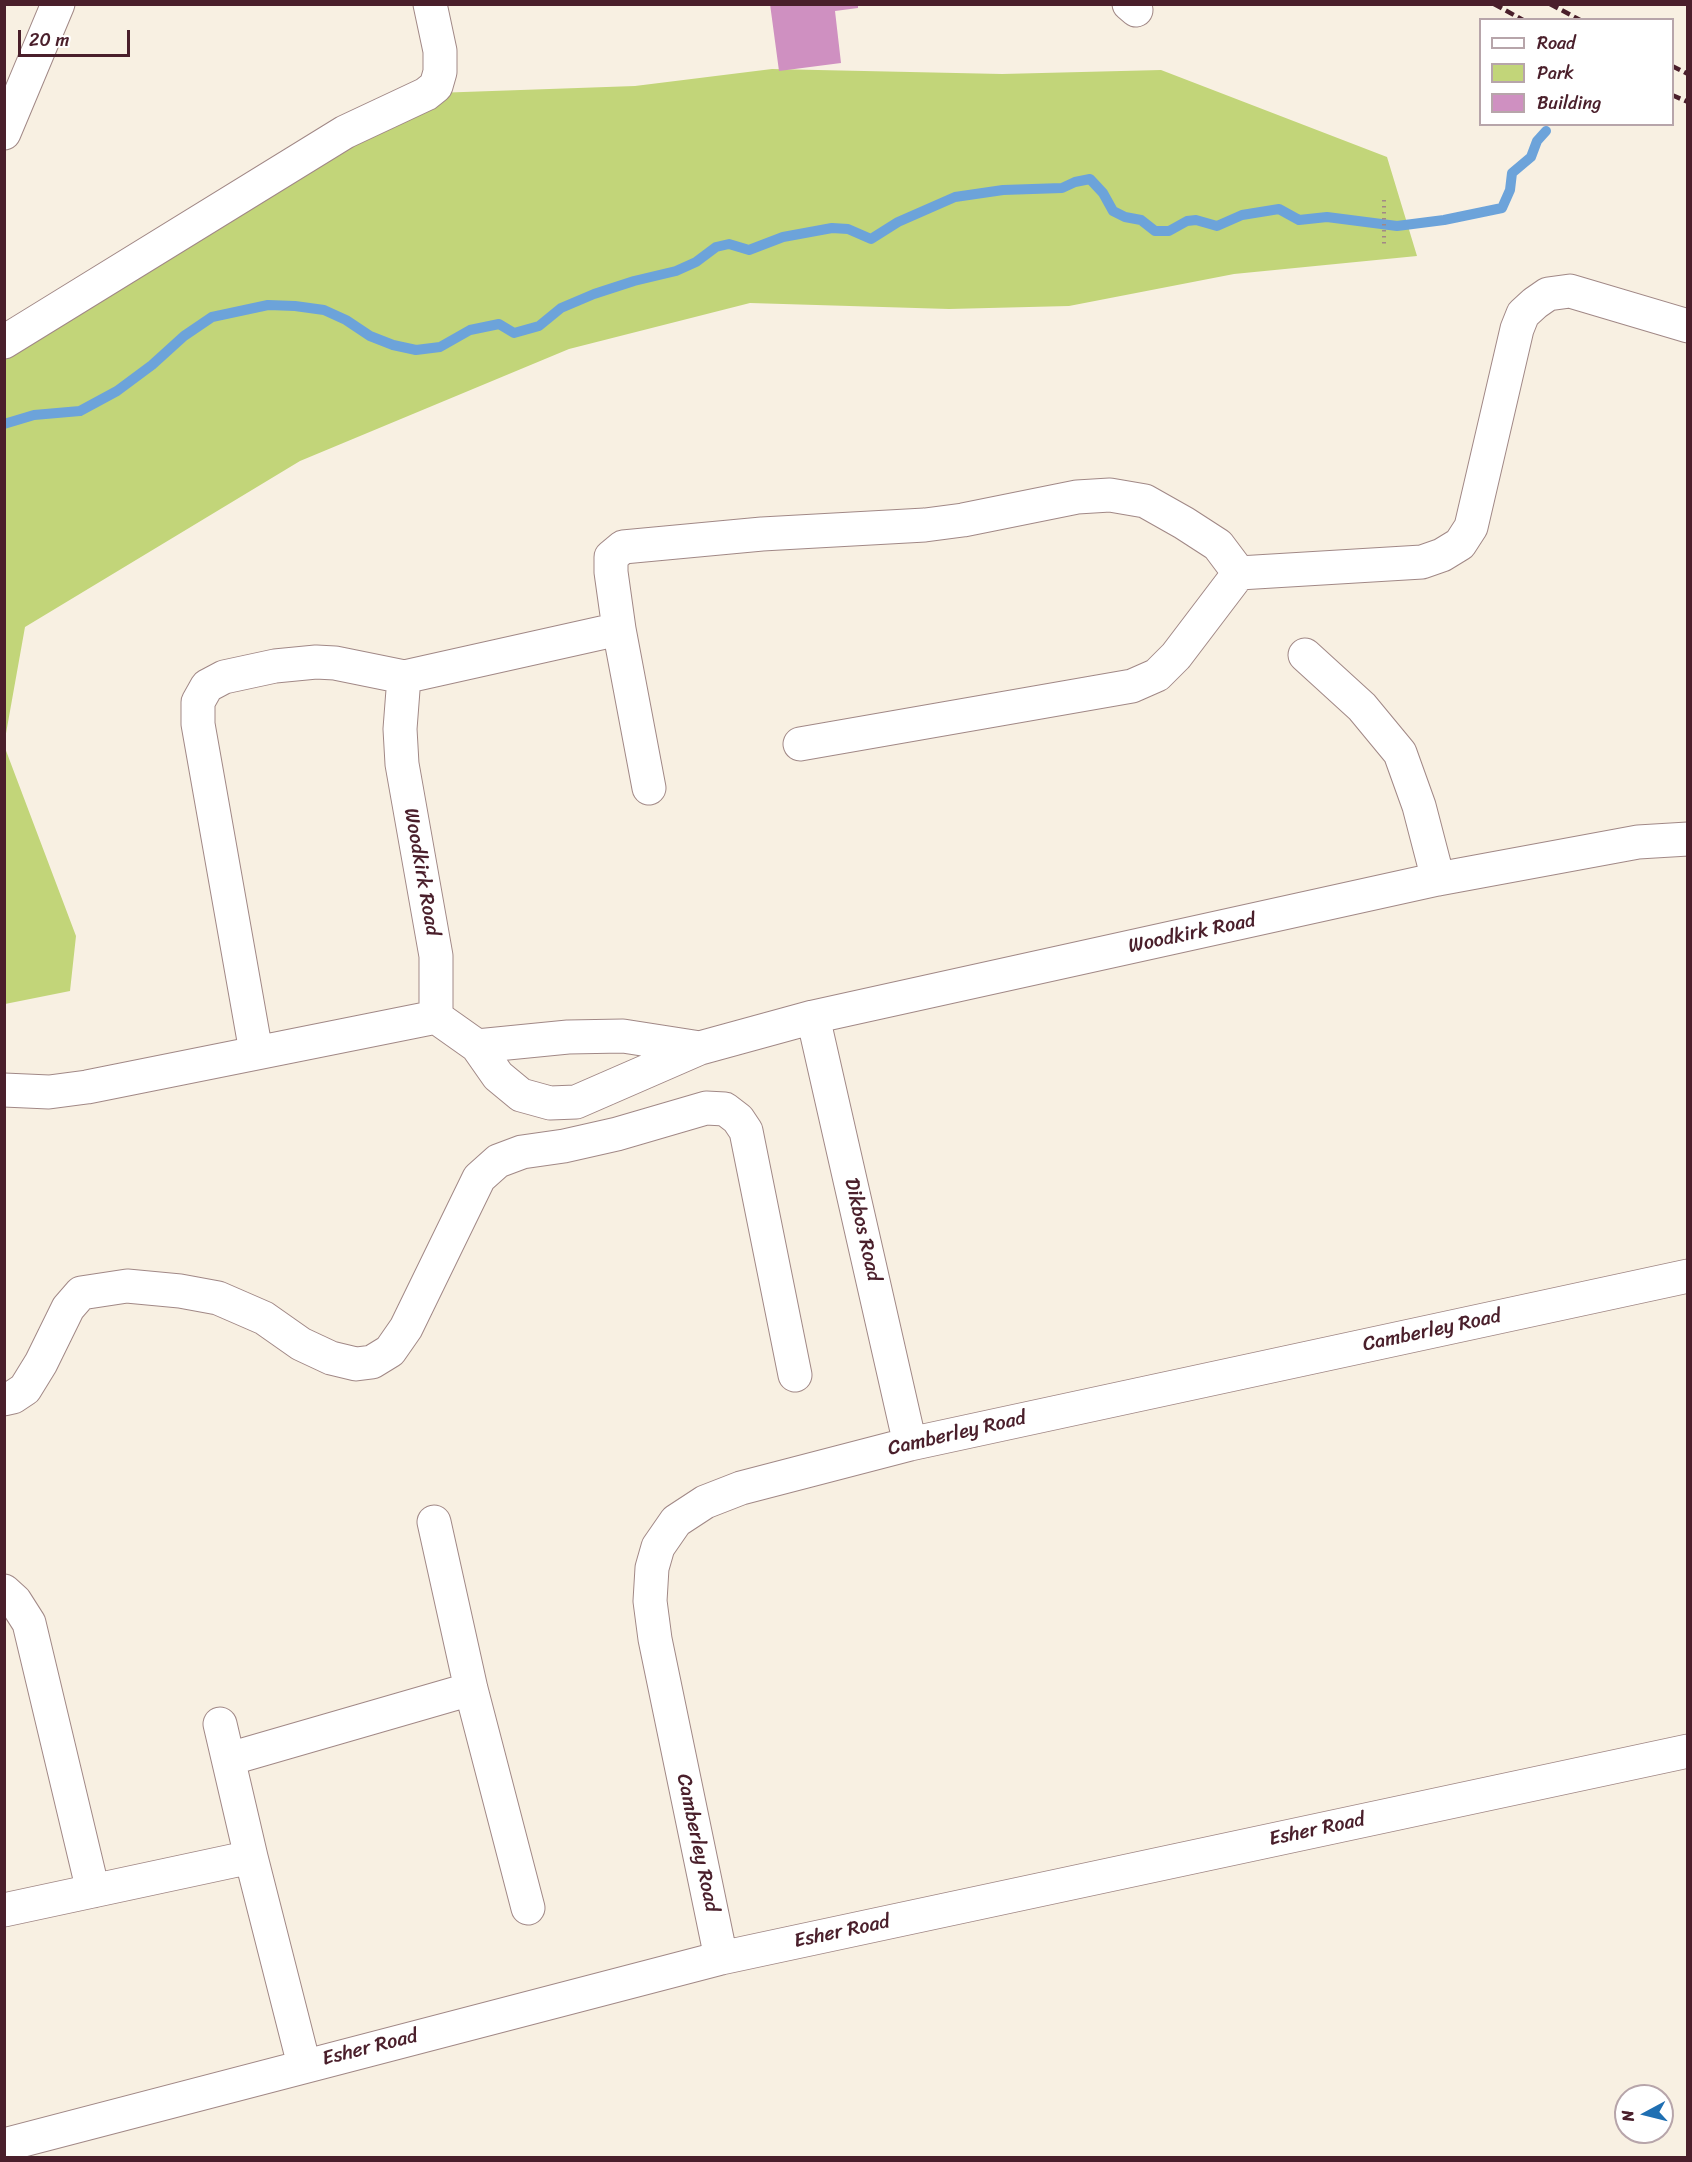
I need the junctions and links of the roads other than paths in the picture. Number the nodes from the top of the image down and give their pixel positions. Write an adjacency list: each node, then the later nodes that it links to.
1 (58, 4): 3 (street)
2 (430, 4): 5 (street)
3 (4, 133)
4 (1688, 326): 6 (street)
5 (4, 342)
6 (1239, 573): 7 (street); 10 (street)
7 (619, 629): 9 (street); 11 (street)
8 (1305, 655): 13 (street)
9 (404, 677): 14 (street, Woodkirk Road); 18 (street)
10 (800, 744)
11 (649, 788)
12 (1688, 839): 13 (street, Woodkirk Road)
13 (1438, 879): 15 (street, Woodkirk Road)
14 (436, 1017): 16 (street, Woodkirk Road); 18 (street)
15 (813, 1017): 17 (street, Woodkirk Road); 23 (street, Dikbos Road)
16 (477, 1046): 17 (street, Woodkirk Road); 17 (street, Woodkirk Road)
17 (700, 1048)
18 (256, 1052): 19 (street)
19 (4, 1090)
20 (1688, 1275): 23 (street, Camberley Road)
21 (795, 1375): 22 (street)
22 (4, 1398)
23 (910, 1443): 34 (street, Camberley Road)
24 (434, 1522): 26 (street)
25 (4, 1591): 31 (street)
26 (471, 1689): 29 (street); 32 (street)
27 (220, 1724): 29 (street)
28 (1688, 1751): 34 (street, Esher Road)
29 (228, 1759): 30 (street)
30 (251, 1857): 31 (street); 35 (street)
31 (93, 1891): 33 (street)
32 (528, 1908)
33 (4, 1910)
34 (721, 1958): 35 (street, Esher Road)
35 (304, 2066): 36 (street, Esher Road)
36 (4, 2145)

